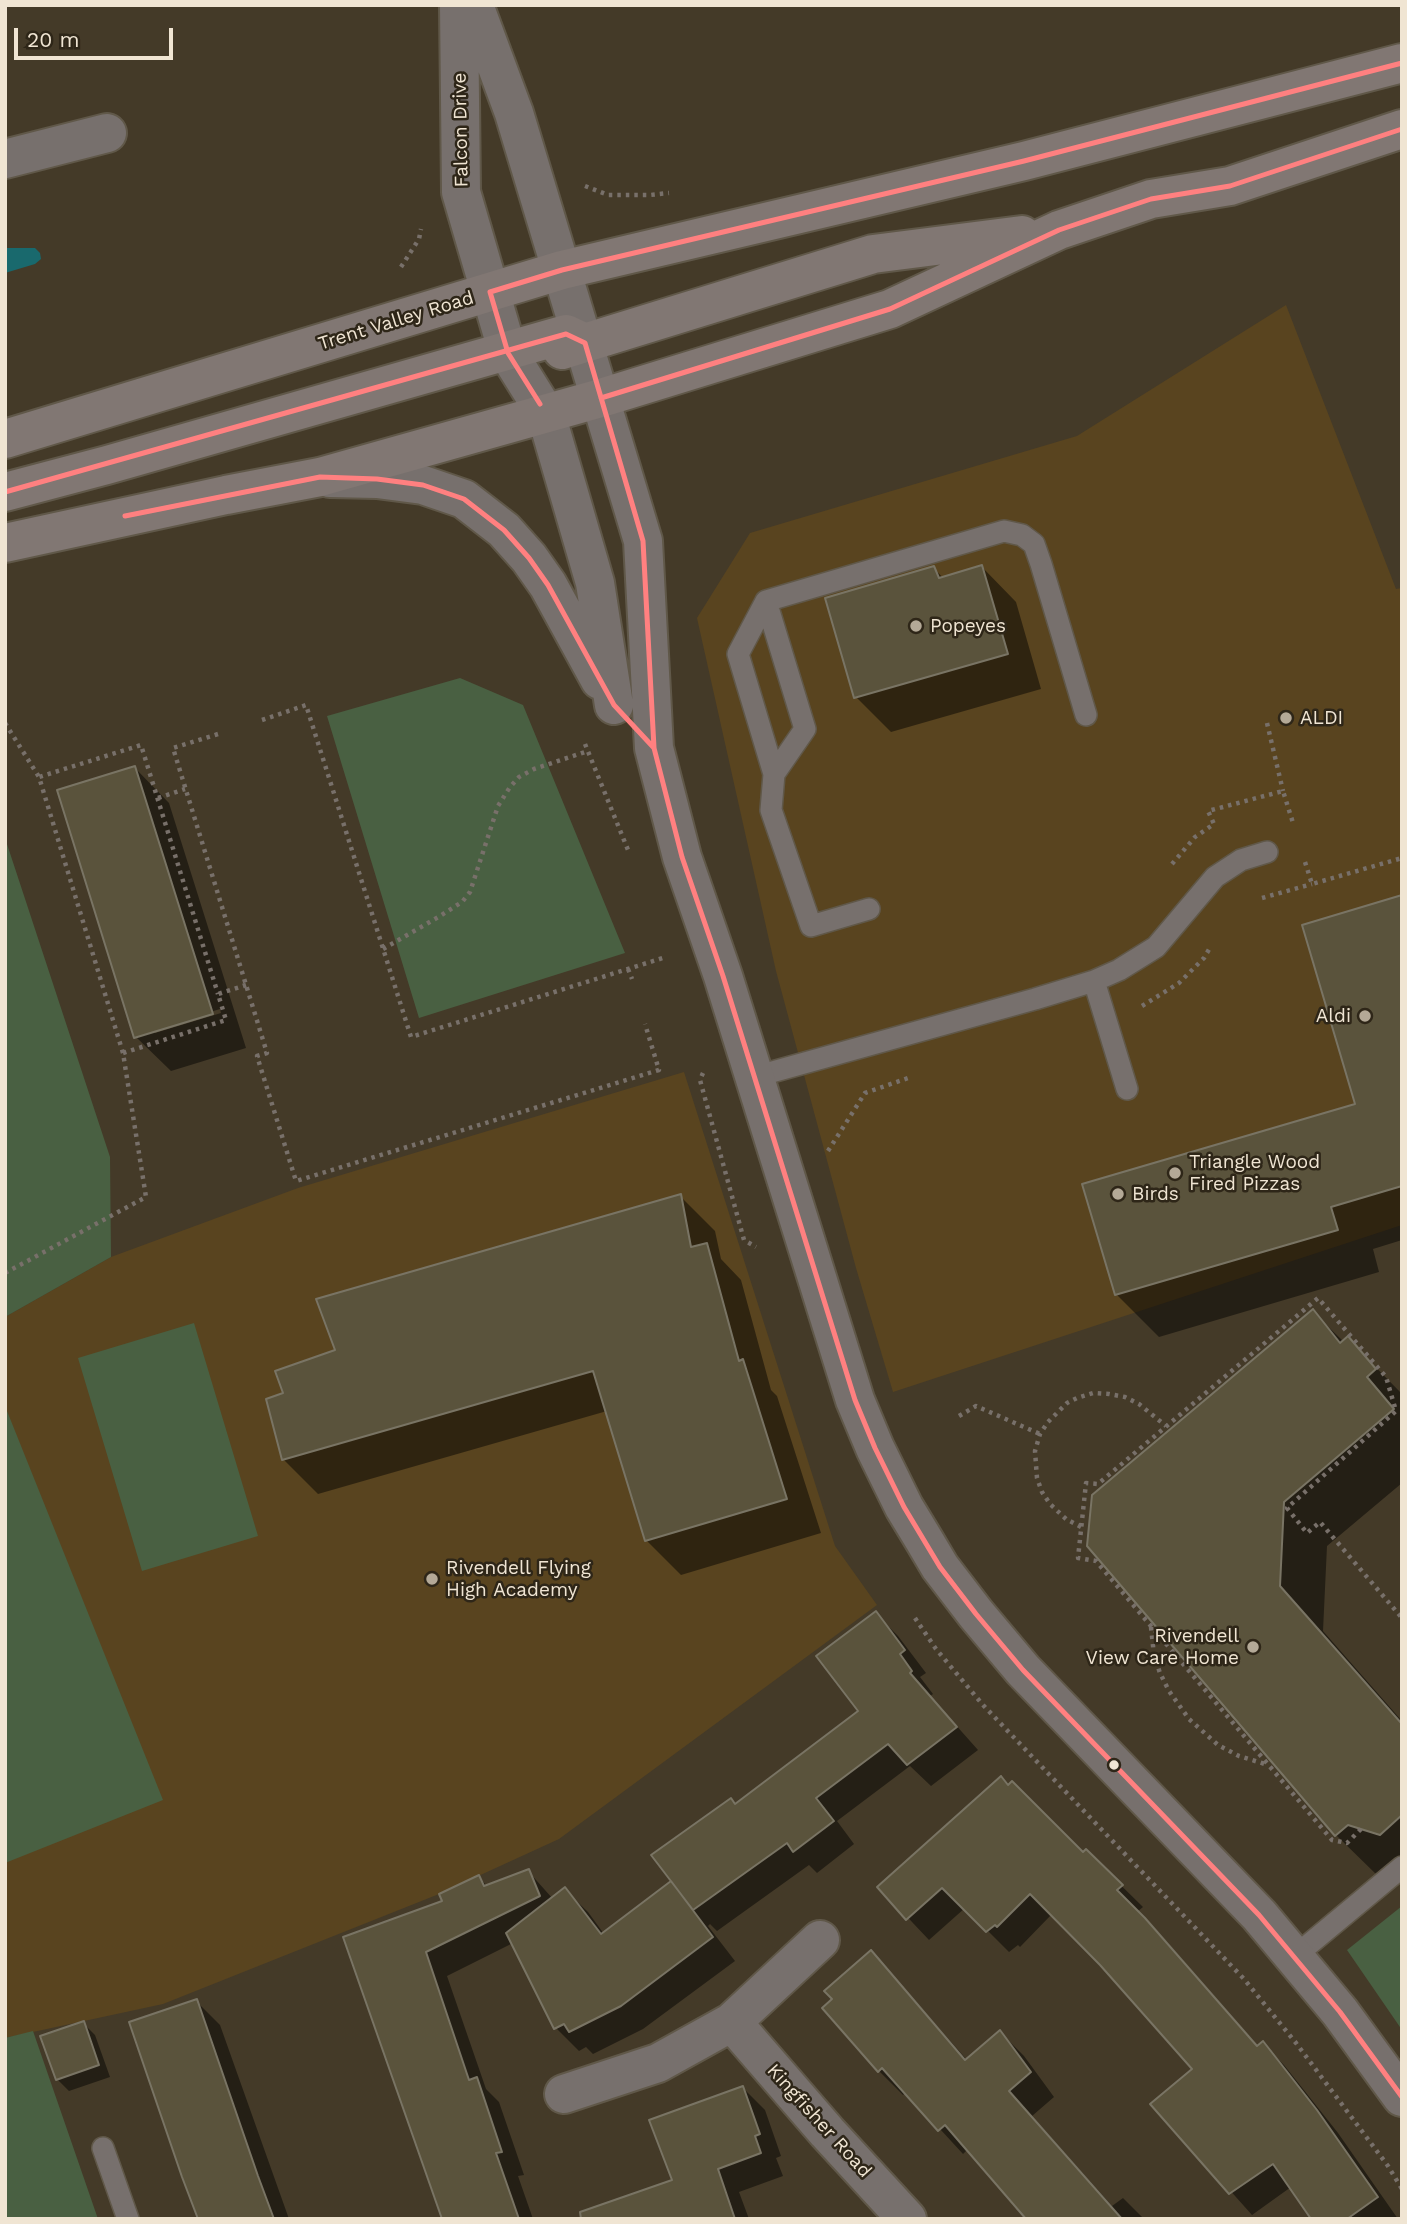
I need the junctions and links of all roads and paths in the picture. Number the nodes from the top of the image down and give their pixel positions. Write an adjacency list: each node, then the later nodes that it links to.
1 (459, 5): 8 (street, Falcon Drive)
2 (474, 5): 11 (street, Falcon Drive)
3 (1402, 63): 11 (main road, Trent Valley Road)
4 (1402, 129): 10 (main road)
5 (107, 132): 6 (street)
6 (5, 159)
7 (577, 179): 9 (path)
8 (461, 192): 12 (path); 13 (street, Falcon Drive)
9 (675, 192)
10 (1059, 230): 14 (main road); 16 (main road)
11 (562, 270): 13 (main road, Trent Valley Road); 14 (street, Falcon Drive)
12 (398, 271)
13 (490, 292): 15 (street, Falcon Drive); 18 (main road, Trent Valley Road)
14 (585, 344): 15 (main road); 16 (street, Falcon Drive)
15 (508, 353): 17 (street, Falcon Drive); 20 (main road)
16 (601, 398): 17 (main road); 29 (street, Falcon Drive)
17 (546, 414): 19 (main road); 23 (street, Falcon Drive)
18 (5, 439)
19 (320, 477): 21 (main road); 23 (street)
20 (5, 492)
21 (5, 543)
22 (766, 601): 24 (lane); 31 (lane); 31 (lane)
23 (614, 705): 29 (street)
24 (1086, 715)
25 (262, 720): 38 (path)
26 (5, 723): 32 (path)
27 (1267, 723): 34 (path)
28 (218, 734): 33 (path)
29 (654, 748): 48 (street, Falcon Drive)
30 (588, 751): 38 (path)
31 (774, 774): 37 (lane)
32 (39, 777): 35 (path); 46 (path)
33 (185, 789): 35 (path); 43 (path)
34 (1283, 790)
35 (158, 798): 44 (path)
36 (1267, 852): 42 (lane)
37 (869, 909)
38 (383, 949): 40 (path)
39 (670, 955): 40 (path)
40 (628, 969): 41 (path)
41 (632, 979)
42 (1094, 981): 48 (lane); 49 (lane)
43 (246, 985): 44 (path); 45 (path)
44 (218, 994): 46 (path)
45 (645, 1024)
46 (123, 1053): 51 (path)
47 (917, 1075): 50 (path)
48 (754, 1077): 62 (street, Falcon Drive)
49 (1127, 1089)
50 (825, 1156)
51 (5, 1273)
52 (959, 1416): 54 (path)
53 (1166, 1427): 54 (path); 55 (path); 56 (path)
54 (1040, 1434): 55 (path)
55 (1081, 1527): 57 (path)
56 (1402, 1618)
57 (1151, 1626): 58 (path); 58 (path)
58 (1269, 1765): 59 (path)
59 (1361, 1829)
60 (1402, 1867): 62 (lane)
61 (820, 1940): 63 (street)
62 (1295, 1956): 65 (street, Falcon Drive)
63 (732, 2022): 64 (street); 68 (street, Kingfisher Road)
64 (564, 2094)
65 (1402, 2096)
66 (103, 2148): 67 (lane)
67 (128, 2219)
68 (907, 2219)

